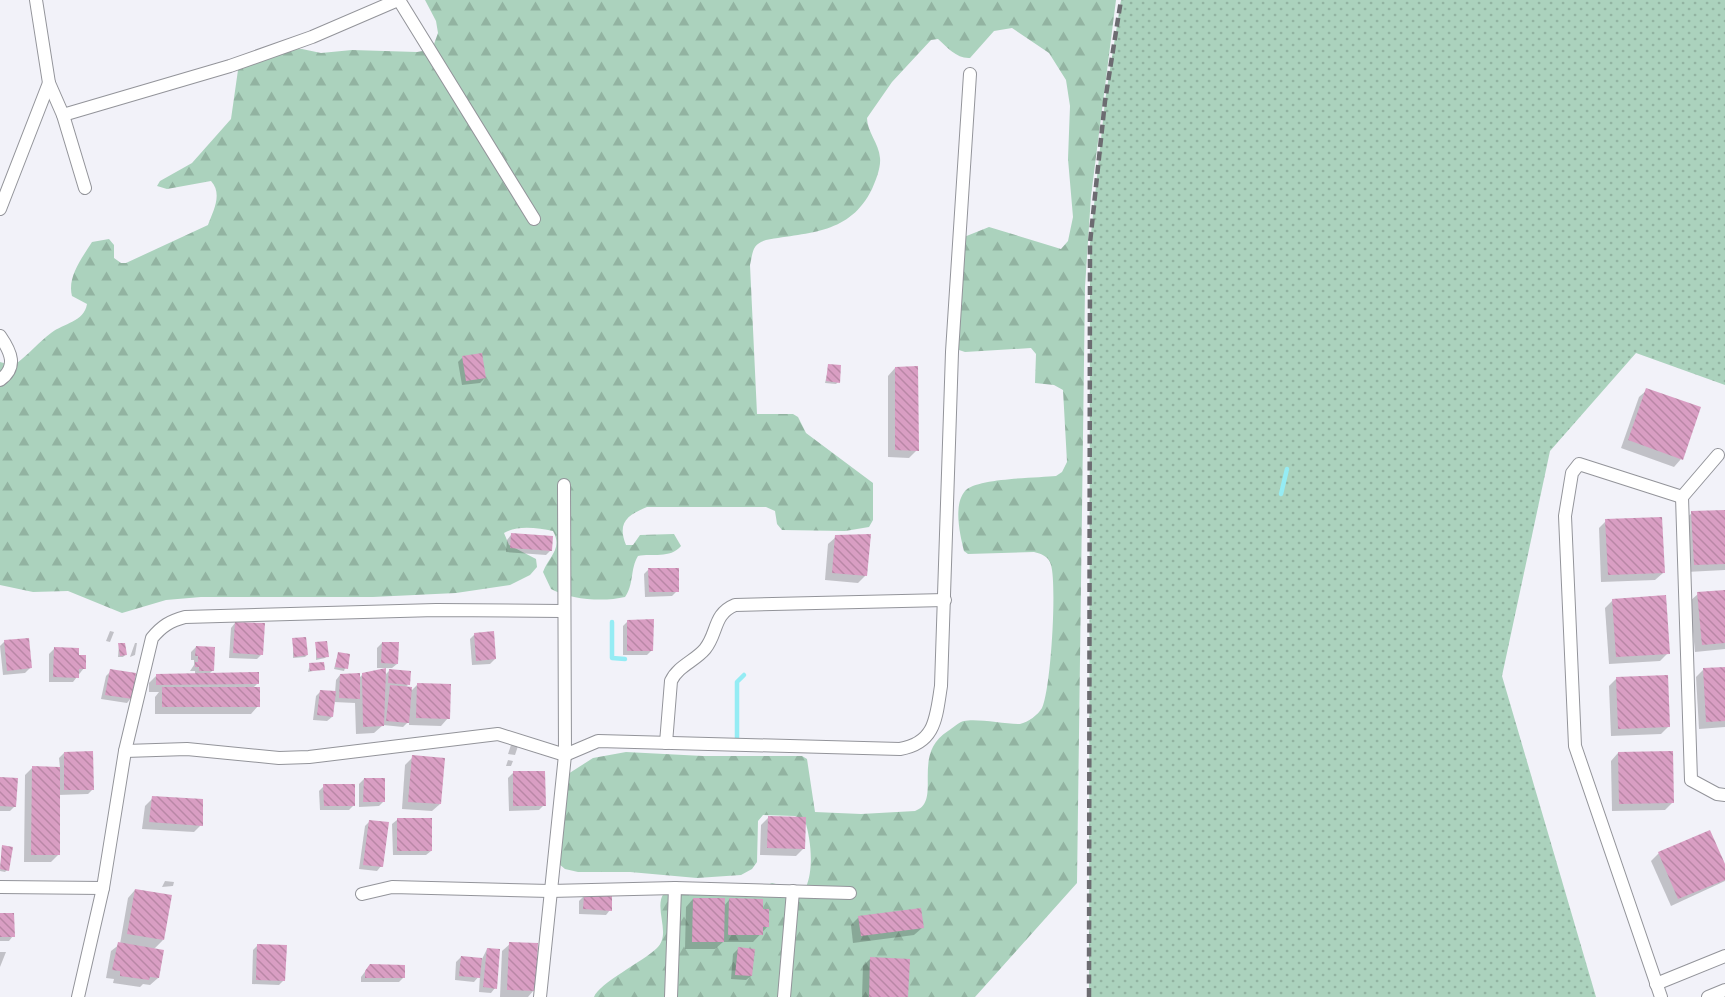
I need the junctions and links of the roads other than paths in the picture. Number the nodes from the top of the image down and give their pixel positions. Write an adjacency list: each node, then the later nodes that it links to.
1 (36, 0): 4 (street)
2 (398, 0): 5 (street); 8 (street)
3 (970, 74): 14 (street)
4 (49, 83): 5 (street); 7 (street)
5 (63, 115): 6 (street)
6 (85, 188)
7 (0, 209)
8 (534, 219)
9 (0, 336): 10 (street)
10 (0, 380)
11 (1718, 455): 13 (street)
12 (564, 484): 15 (street)
13 (1682, 497): 19 (street); 28 (street)
14 (945, 600): 16 (street); 16 (street)
15 (562, 611): 17 (street); 18 (street)
16 (666, 743): 18 (street)
17 (125, 752): 18 (street); 21 (street)
18 (565, 755): 23 (street)
19 (1725, 795)
20 (0, 887): 21 (street)
21 (103, 888): 30 (street)
22 (675, 888): 23 (street); 24 (street); 32 (street)
23 (550, 891): 26 (street); 31 (street)
24 (793, 891): 25 (street); 33 (street)
25 (850, 893)
26 (362, 894)
27 (1725, 956): 28 (street)
28 (1656, 984): 34 (street)
29 (1725, 990): 35 (street)
30 (78, 997)
31 (540, 997)
32 (670, 997)
33 (784, 997)
34 (1661, 997)
35 (1708, 997)

